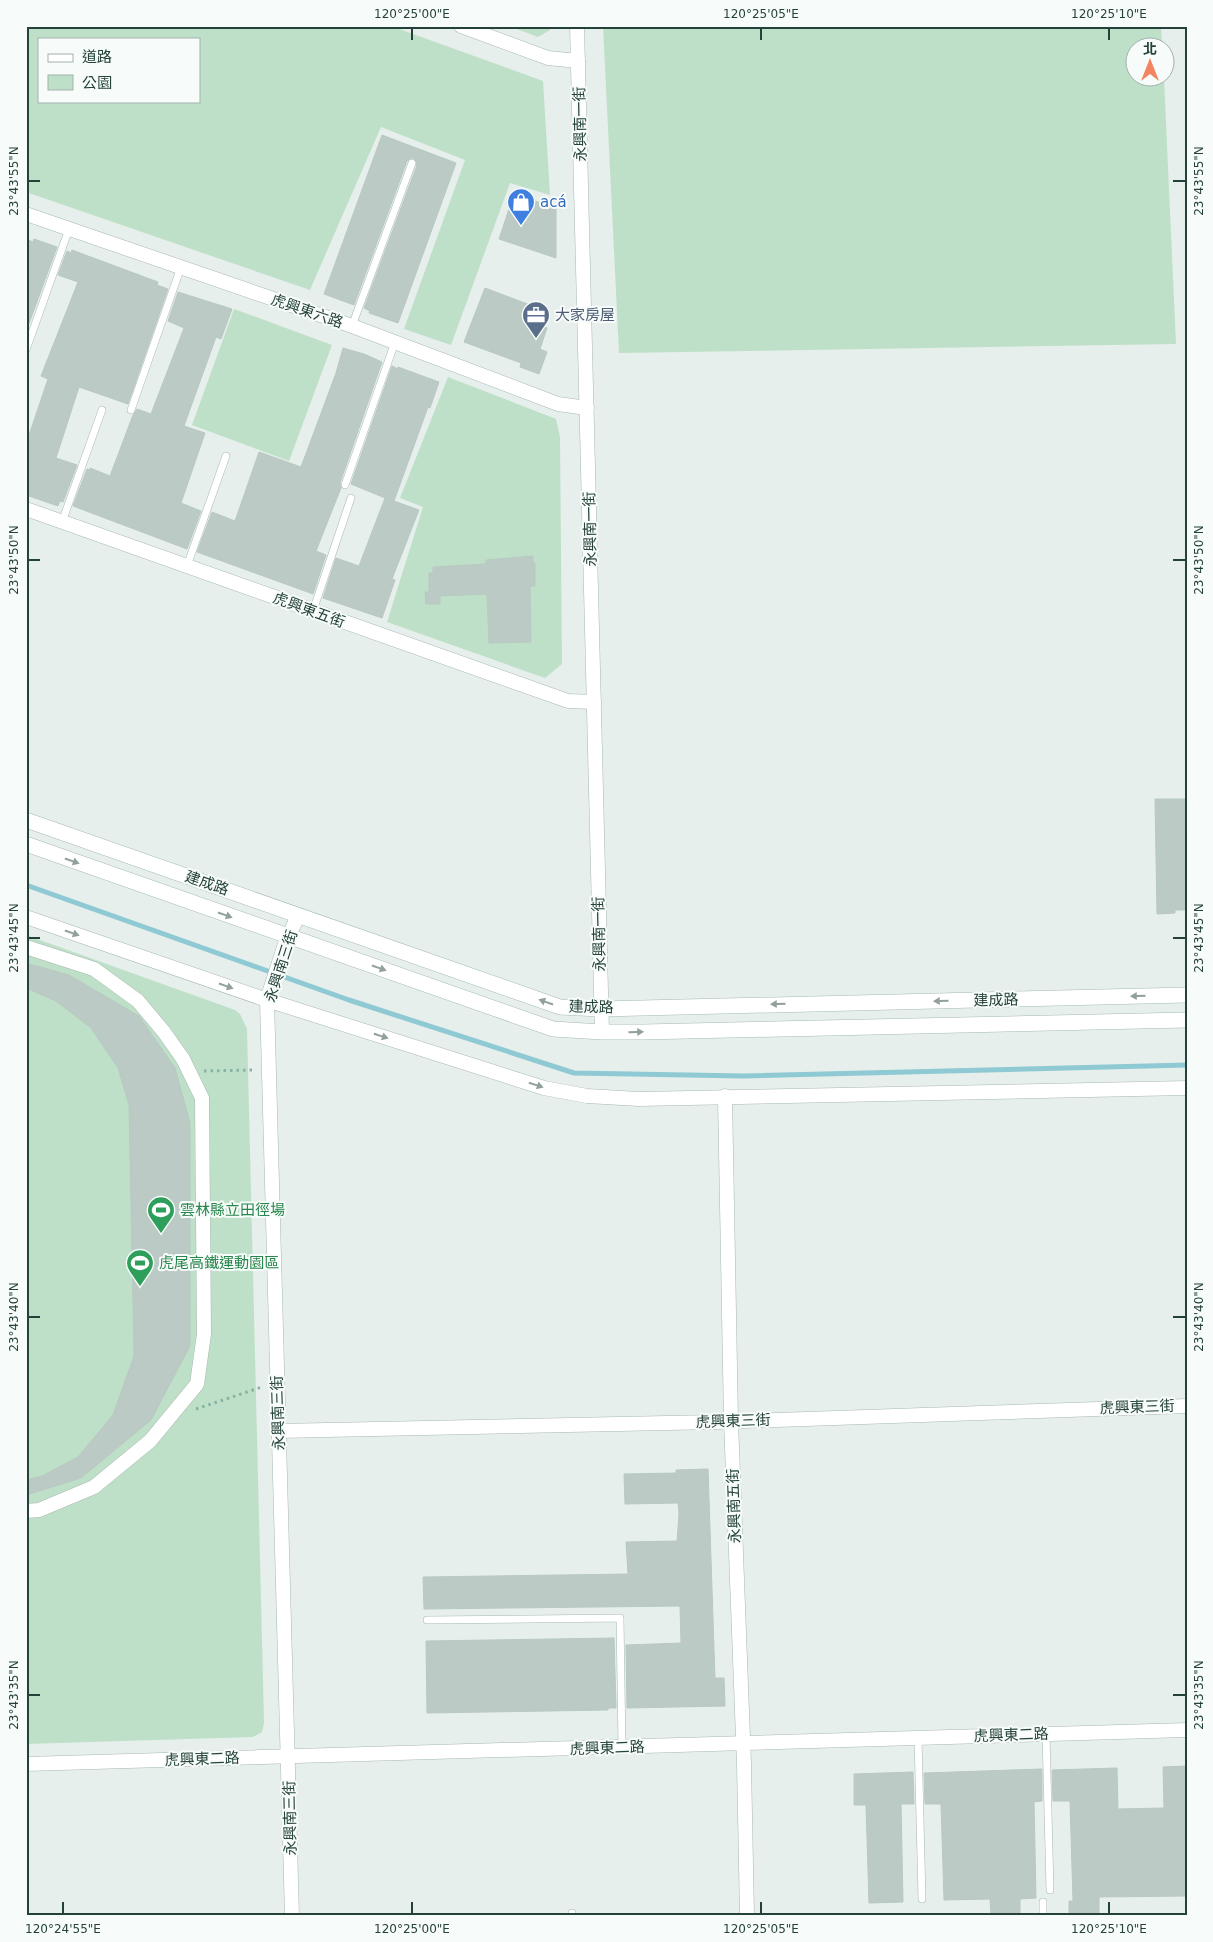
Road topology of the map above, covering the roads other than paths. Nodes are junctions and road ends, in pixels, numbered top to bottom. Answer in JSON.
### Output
{"nodes":[{"id":1,"x":461,"y":26,"type":"edge"},
{"id":2,"x":577,"y":26,"type":"edge"},
{"id":3,"x":578,"y":61,"type":"junction"},
{"id":4,"x":412,"y":163,"type":"dead end"},
{"id":5,"x":26,"y":214,"type":"edge"},
{"id":6,"x":68,"y":229,"type":"junction"},
{"id":7,"x":181,"y":267,"type":"junction"},
{"id":8,"x":352,"y":326,"type":"junction"},
{"id":9,"x":395,"y":342,"type":"junction"},
{"id":10,"x":26,"y":350,"type":"edge"},
{"id":11,"x":586,"y":408,"type":"junction"},
{"id":12,"x":102,"y":410,"type":"dead end"},
{"id":13,"x":131,"y":410,"type":"dead end"},
{"id":14,"x":226,"y":456,"type":"dead end"},
{"id":15,"x":345,"y":484,"type":"dead end"},
{"id":16,"x":351,"y":498,"type":"dead end"},
{"id":17,"x":26,"y":509,"type":"edge"},
{"id":18,"x":62,"y":522,"type":"junction"},
{"id":19,"x":187,"y":566,"type":"junction"},
{"id":20,"x":313,"y":612,"type":"junction"},
{"id":21,"x":594,"y":702,"type":"junction"},
{"id":22,"x":26,"y":820,"type":"edge"},
{"id":23,"x":26,"y":844,"type":"edge"},
{"id":24,"x":298,"y":916,"type":"junction"},
{"id":25,"x":26,"y":917,"type":"edge"},
{"id":26,"x":287,"y":940,"type":"junction"},
{"id":27,"x":26,"y":947,"type":"edge"},
{"id":28,"x":269,"y":994,"type":"junction"},
{"id":29,"x":1187,"y":995,"type":"edge"},
{"id":30,"x":601,"y":1009,"type":"junction"},
{"id":31,"x":1187,"y":1020,"type":"edge"},
{"id":32,"x":602,"y":1032,"type":"junction"},
{"id":33,"x":1187,"y":1088,"type":"edge"},
{"id":34,"x":725,"y":1096,"type":"junction"},
{"id":35,"x":1187,"y":1406,"type":"edge"},
{"id":36,"x":731,"y":1421,"type":"junction"},
{"id":37,"x":278,"y":1431,"type":"junction"},
{"id":38,"x":26,"y":1511,"type":"edge"},
{"id":39,"x":427,"y":1620,"type":"dead end"},
{"id":40,"x":1187,"y":1730,"type":"edge"},
{"id":41,"x":1046,"y":1734,"type":"junction"},
{"id":42,"x":918,"y":1738,"type":"junction"},
{"id":43,"x":743,"y":1744,"type":"junction"},
{"id":44,"x":622,"y":1747,"type":"junction"},
{"id":45,"x":288,"y":1757,"type":"junction"},
{"id":46,"x":26,"y":1764,"type":"edge"},
{"id":47,"x":1050,"y":1890,"type":"dead end"},
{"id":48,"x":922,"y":1899,"type":"dead end"},
{"id":49,"x":1043,"y":1902,"type":"dead end"},
{"id":50,"x":292,"y":1916,"type":"edge"},
{"id":51,"x":747,"y":1916,"type":"edge"},
{"id":52,"x":1043,"y":1916,"type":"edge"}],
"edges":[{"from":1,"to":3,"type":"street"},
{"from":2,"to":3,"type":"street","name":"永興南一街"},
{"from":3,"to":11,"type":"street","name":"永興南一街"},
{"from":4,"to":8,"type":"lane"},
{"from":5,"to":6,"type":"street","name":"虎興東六路"},
{"from":6,"to":7,"type":"street","name":"虎興東六路"},
{"from":6,"to":10,"type":"lane"},
{"from":7,"to":8,"type":"street","name":"虎興東六路"},
{"from":7,"to":13,"type":"lane"},
{"from":8,"to":9,"type":"street","name":"虎興東六路"},
{"from":9,"to":11,"type":"street","name":"虎興東六路"},
{"from":9,"to":15,"type":"lane"},
{"from":11,"to":21,"type":"street","name":"永興南一街"},
{"from":12,"to":18,"type":"lane"},
{"from":14,"to":19,"type":"lane"},
{"from":16,"to":20,"type":"lane"},
{"from":17,"to":18,"type":"street","name":"虎興東五街"},
{"from":18,"to":19,"type":"street","name":"虎興東五街"},
{"from":19,"to":20,"type":"street","name":"虎興東五街"},
{"from":20,"to":21,"type":"street","name":"虎興東五街"},
{"from":21,"to":30,"type":"street","name":"永興南一街"},
{"from":22,"to":24,"type":"street","name":"建成路"},
{"from":23,"to":26,"type":"street","name":"建成路","one_way":true},
{"from":24,"to":26,"type":"street","name":"永興南三街"},
{"from":30,"to":24,"type":"street","name":"建成路","one_way":true},
{"from":25,"to":28,"type":"street","one_way":true},
{"from":26,"to":28,"type":"street","name":"永興南三街"},
{"from":26,"to":32,"type":"street","name":"建成路","one_way":true},
{"from":27,"to":38,"type":"street"},
{"from":28,"to":34,"type":"street","one_way":true},
{"from":28,"to":37,"type":"street","name":"永興南三街"},
{"from":29,"to":30,"type":"street","name":"建成路","one_way":true},
{"from":30,"to":32,"type":"street","name":"永興南一街"},
{"from":32,"to":31,"type":"street","name":"建成路","one_way":true},
{"from":33,"to":34,"type":"street"},
{"from":34,"to":36,"type":"street","name":"永興南五街"},
{"from":35,"to":36,"type":"street","name":"虎興東三街"},
{"from":36,"to":37,"type":"street","name":"虎興東三街"},
{"from":36,"to":43,"type":"street","name":"永興南五街"},
{"from":37,"to":45,"type":"street","name":"永興南三街"},
{"from":39,"to":44,"type":"lane"},
{"from":40,"to":41,"type":"street","name":"虎興東二路"},
{"from":41,"to":42,"type":"street","name":"虎興東二路"},
{"from":41,"to":47,"type":"lane"},
{"from":42,"to":43,"type":"street","name":"虎興東二路"},
{"from":42,"to":48,"type":"lane"},
{"from":43,"to":44,"type":"street","name":"虎興東二路"},
{"from":43,"to":51,"type":"street","name":"永興南五街"},
{"from":44,"to":45,"type":"street","name":"虎興東二路"},
{"from":45,"to":46,"type":"street","name":"虎興東二路"},
{"from":45,"to":50,"type":"street","name":"永興南三街"},
{"from":49,"to":52,"type":"lane"}]}
